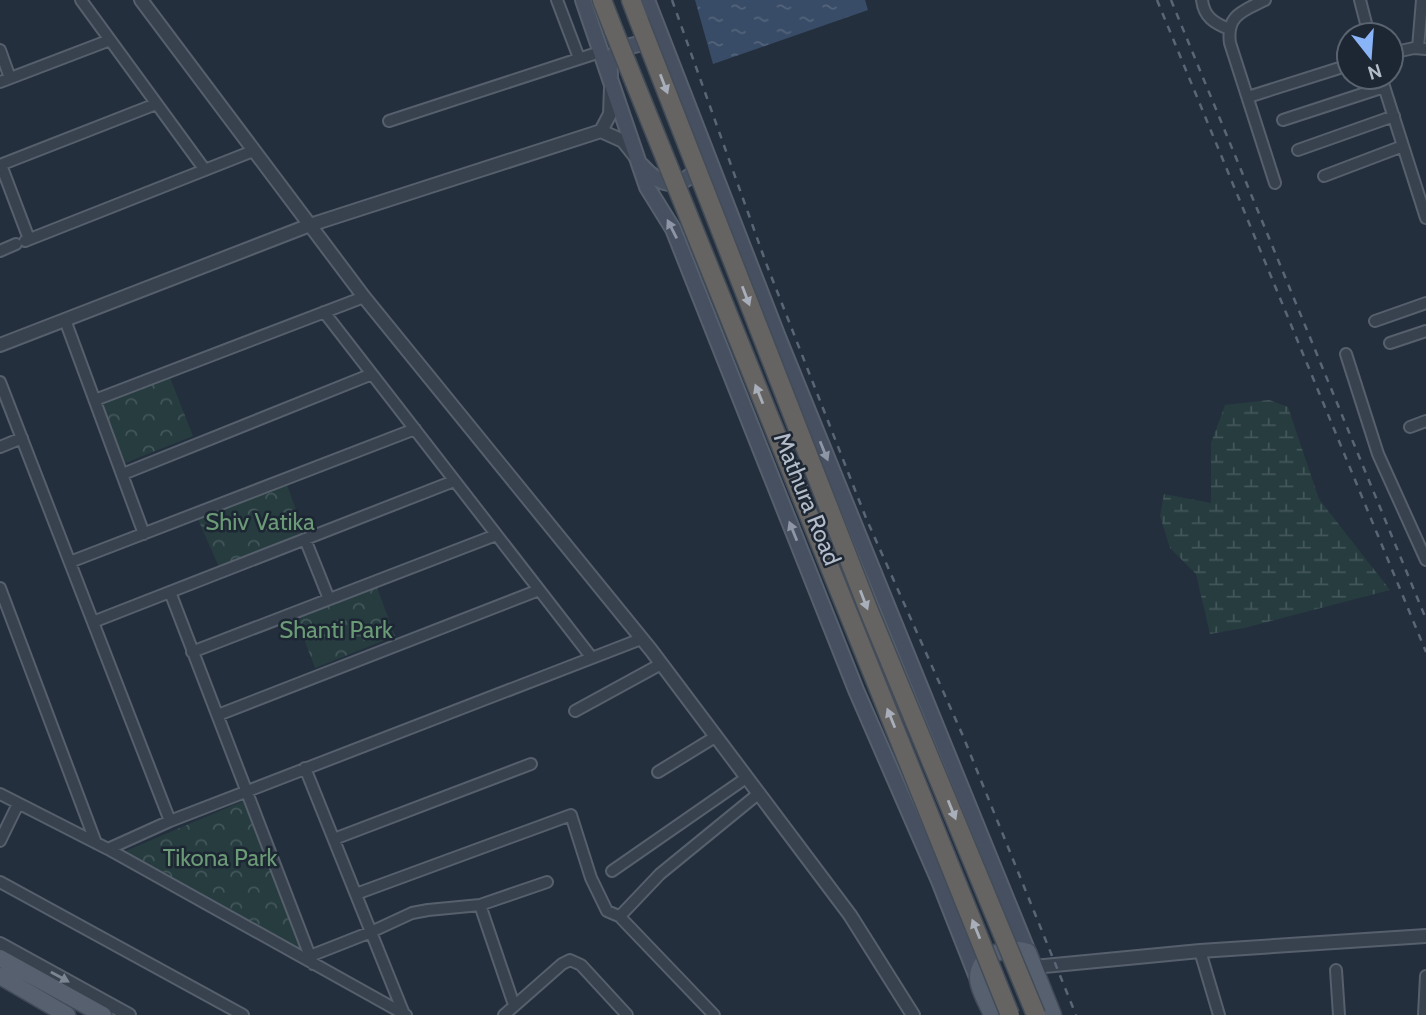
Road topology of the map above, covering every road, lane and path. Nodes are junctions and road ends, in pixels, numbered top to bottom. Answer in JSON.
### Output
{"nodes":[{"id":1,"x":81,"y":0,"type":"edge"},
{"id":2,"x":141,"y":0,"type":"edge"},
{"id":3,"x":557,"y":0,"type":"edge"},
{"id":4,"x":575,"y":0,"type":"edge"},
{"id":5,"x":583,"y":0,"type":"edge"},
{"id":6,"x":602,"y":0,"type":"edge"},
{"id":7,"x":631,"y":0,"type":"edge"},
{"id":8,"x":648,"y":0,"type":"edge"},
{"id":9,"x":655,"y":0,"type":"edge"},
{"id":10,"x":1202,"y":0,"type":"edge"},
{"id":11,"x":1265,"y":0,"type":"edge"},
{"id":12,"x":1360,"y":0,"type":"edge"},
{"id":13,"x":1422,"y":0,"type":"edge"},
{"id":14,"x":1365,"y":21,"type":"edge"},
{"id":15,"x":591,"y":23,"type":"junction"},
{"id":16,"x":658,"y":28,"type":"junction"},
{"id":17,"x":1230,"y":29,"type":"junction"},
{"id":18,"x":110,"y":40,"type":"junction"},
{"id":19,"x":1422,"y":48,"type":"edge"},
{"id":20,"x":0,"y":50,"type":"edge"},
{"id":21,"x":600,"y":52,"type":"junction"},
{"id":22,"x":579,"y":58,"type":"junction"},
{"id":23,"x":671,"y":60,"type":"junction"},
{"id":24,"x":1335,"y":69,"type":"edge"},
{"id":25,"x":5,"y":80,"type":"edge"},
{"id":26,"x":611,"y":85,"type":"junction"},
{"id":27,"x":1359,"y":91,"type":"edge"},
{"id":28,"x":1386,"y":91,"type":"edge"},
{"id":29,"x":1248,"y":97,"type":"junction"},
{"id":30,"x":156,"y":104,"type":"junction"},
{"id":31,"x":1394,"y":116,"type":"junction"},
{"id":32,"x":1283,"y":120,"type":"dead end"},
{"id":33,"x":390,"y":121,"type":"dead end"},
{"id":34,"x":601,"y":131,"type":"junction"},
{"id":35,"x":704,"y":144,"type":"junction"},
{"id":36,"x":1403,"y":146,"type":"junction"},
{"id":37,"x":1298,"y":150,"type":"dead end"},
{"id":38,"x":253,"y":151,"type":"junction"},
{"id":39,"x":637,"y":160,"type":"junction"},
{"id":40,"x":1,"y":165,"type":"edge"},
{"id":41,"x":205,"y":170,"type":"junction"},
{"id":42,"x":1324,"y":176,"type":"dead end"},
{"id":43,"x":1275,"y":183,"type":"dead end"},
{"id":44,"x":1426,"y":218,"type":"edge"},
{"id":45,"x":310,"y":225,"type":"junction"},
{"id":46,"x":24,"y":241,"type":"junction"},
{"id":47,"x":0,"y":251,"type":"edge"},
{"id":48,"x":364,"y":297,"type":"junction"},
{"id":49,"x":1426,"y":303,"type":"edge"},
{"id":50,"x":324,"y":312,"type":"junction"},
{"id":51,"x":65,"y":320,"type":"junction"},
{"id":52,"x":1375,"y":321,"type":"dead end"},
{"id":53,"x":1426,"y":331,"type":"edge"},
{"id":54,"x":1390,"y":343,"type":"dead end"},
{"id":55,"x":0,"y":345,"type":"edge"},
{"id":56,"x":1346,"y":354,"type":"dead end"},
{"id":57,"x":372,"y":374,"type":"junction"},
{"id":58,"x":0,"y":382,"type":"edge"},
{"id":59,"x":95,"y":400,"type":"junction"},
{"id":60,"x":1426,"y":421,"type":"edge"},
{"id":61,"x":1410,"y":427,"type":"dead end"},
{"id":62,"x":415,"y":429,"type":"junction"},
{"id":63,"x":22,"y":438,"type":"junction"},
{"id":64,"x":0,"y":447,"type":"edge"},
{"id":65,"x":123,"y":474,"type":"junction"},
{"id":66,"x":454,"y":481,"type":"junction"},
{"id":67,"x":144,"y":534,"type":"junction"},
{"id":68,"x":496,"y":535,"type":"junction"},
{"id":69,"x":305,"y":539,"type":"junction"},
{"id":70,"x":1423,"y":543,"type":"edge"},
{"id":71,"x":1426,"y":560,"type":"edge"},
{"id":72,"x":70,"y":562,"type":"junction"},
{"id":73,"x":0,"y":588,"type":"edge"},
{"id":74,"x":539,"y":590,"type":"junction"},
{"id":75,"x":170,"y":592,"type":"junction"},
{"id":76,"x":329,"y":599,"type":"junction"},
{"id":77,"x":93,"y":622,"type":"junction"},
{"id":78,"x":641,"y":639,"type":"junction"},
{"id":79,"x":192,"y":652,"type":"junction"},
{"id":80,"x":592,"y":658,"type":"junction"},
{"id":81,"x":661,"y":664,"type":"junction"},
{"id":82,"x":575,"y":711,"type":"dead end"},
{"id":83,"x":218,"y":715,"type":"junction"},
{"id":84,"x":715,"y":737,"type":"junction"},
{"id":85,"x":531,"y":764,"type":"dead end"},
{"id":86,"x":306,"y":768,"type":"junction"},
{"id":87,"x":658,"y":772,"type":"dead end"},
{"id":88,"x":746,"y":778,"type":"junction"},
{"id":89,"x":246,"y":791,"type":"junction"},
{"id":90,"x":0,"y":794,"type":"edge"},
{"id":91,"x":758,"y":794,"type":"junction"},
{"id":92,"x":18,"y":804,"type":"junction"},
{"id":93,"x":170,"y":821,"type":"junction"},
{"id":94,"x":334,"y":839,"type":"junction"},
{"id":95,"x":0,"y":841,"type":"edge"},
{"id":96,"x":96,"y":843,"type":"junction"},
{"id":97,"x":108,"y":849,"type":"junction"},
{"id":98,"x":612,"y":871,"type":"dead end"},
{"id":99,"x":0,"y":882,"type":"edge"},
{"id":100,"x":547,"y":883,"type":"dead end"},
{"id":101,"x":356,"y":894,"type":"junction"},
{"id":102,"x":480,"y":905,"type":"junction"},
{"id":103,"x":621,"y":917,"type":"junction"},
{"id":104,"x":371,"y":932,"type":"junction"},
{"id":105,"x":1426,"y":936,"type":"edge"},
{"id":106,"x":0,"y":944,"type":"edge"},
{"id":107,"x":1200,"y":951,"type":"junction"},
{"id":108,"x":0,"y":958,"type":"edge"},
{"id":109,"x":1031,"y":959,"type":"junction"},
{"id":110,"x":312,"y":960,"type":"junction"},
{"id":111,"x":1336,"y":970,"type":"dead end"},
{"id":112,"x":0,"y":976,"type":"edge"},
{"id":113,"x":1426,"y":976,"type":"edge"},
{"id":114,"x":978,"y":980,"type":"junction"},
{"id":115,"x":514,"y":1005,"type":"junction"},
{"id":116,"x":61,"y":1014,"type":"edge"},
{"id":117,"x":405,"y":1014,"type":"edge"},
{"id":118,"x":103,"y":1015,"type":"edge"},
{"id":119,"x":129,"y":1015,"type":"edge"},
{"id":120,"x":243,"y":1015,"type":"edge"},
{"id":121,"x":505,"y":1015,"type":"edge"},
{"id":122,"x":626,"y":1015,"type":"edge"},
{"id":123,"x":714,"y":1015,"type":"edge"},
{"id":124,"x":913,"y":1015,"type":"edge"},
{"id":125,"x":991,"y":1015,"type":"edge"},
{"id":126,"x":1010,"y":1015,"type":"edge"},
{"id":127,"x":1036,"y":1015,"type":"edge"},
{"id":128,"x":1053,"y":1015,"type":"edge"},
{"id":129,"x":1219,"y":1015,"type":"edge"},
{"id":130,"x":1339,"y":1015,"type":"edge"},
{"id":131,"x":1424,"y":1015,"type":"edge"}],
"edges":[{"from":1,"to":18,"type":"street"},
{"from":2,"to":38,"type":"street"},
{"from":3,"to":22,"type":"street"},
{"from":4,"to":15,"type":"street"},
{"from":5,"to":15,"type":"main road","name":"Mathura Road"},
{"from":126,"to":6,"type":"highway","name":"Mathura Road","one_way":true,"bridge":true},
{"from":7,"to":127,"type":"highway","name":"Mathura Road","one_way":true,"bridge":true},
{"from":8,"to":16,"type":"main road","name":"Mathura Road"},
{"from":9,"to":16,"type":"street"},
{"from":10,"to":17,"type":"street"},
{"from":11,"to":17,"type":"street"},
{"from":12,"to":14,"type":"street"},
{"from":13,"to":19,"type":"street"},
{"from":15,"to":21,"type":"main road","name":"Mathura Road"},
{"from":16,"to":23,"type":"main road","name":"Mathura Road"},
{"from":17,"to":29,"type":"street"},
{"from":18,"to":25,"type":"street"},
{"from":18,"to":30,"type":"street"},
{"from":20,"to":25,"type":"street"},
{"from":21,"to":22,"type":"street"},
{"from":21,"to":26,"type":"main road","name":"Mathura Road"},
{"from":22,"to":33,"type":"street"},
{"from":23,"to":26,"type":"main road"},
{"from":23,"to":35,"type":"main road","name":"Mathura Road"},
{"from":24,"to":29,"type":"street"},
{"from":26,"to":34,"type":"street"},
{"from":26,"to":39,"type":"main road","name":"Mathura Road"},
{"from":27,"to":32,"type":"street"},
{"from":28,"to":31,"type":"street"},
{"from":29,"to":43,"type":"street"},
{"from":30,"to":40,"type":"street"},
{"from":30,"to":41,"type":"street"},
{"from":31,"to":36,"type":"street"},
{"from":31,"to":37,"type":"street"},
{"from":34,"to":39,"type":"street"},
{"from":34,"to":45,"type":"street"},
{"from":35,"to":39,"type":"main road"},
{"from":35,"to":109,"type":"main road","name":"Mathura Road","one_way":true},
{"from":36,"to":42,"type":"street"},
{"from":36,"to":44,"type":"street"},
{"from":38,"to":41,"type":"street"},
{"from":38,"to":45,"type":"street"},
{"from":114,"to":39,"type":"main road","name":"Mathura Road","one_way":true},
{"from":40,"to":46,"type":"street"},
{"from":41,"to":46,"type":"street"},
{"from":45,"to":48,"type":"street"},
{"from":45,"to":51,"type":"street"},
{"from":46,"to":47,"type":"street"},
{"from":48,"to":50,"type":"street"},
{"from":48,"to":78,"type":"street"},
{"from":49,"to":52,"type":"street"},
{"from":50,"to":57,"type":"street"},
{"from":50,"to":59,"type":"street"},
{"from":51,"to":55,"type":"street"},
{"from":51,"to":59,"type":"street"},
{"from":53,"to":54,"type":"street"},
{"from":56,"to":70,"type":"street"},
{"from":57,"to":62,"type":"street"},
{"from":57,"to":65,"type":"street"},
{"from":58,"to":63,"type":"street"},
{"from":59,"to":65,"type":"street"},
{"from":60,"to":61,"type":"street"},
{"from":62,"to":66,"type":"street"},
{"from":62,"to":67,"type":"street"},
{"from":63,"to":64,"type":"street"},
{"from":63,"to":72,"type":"street"},
{"from":65,"to":67,"type":"street"},
{"from":66,"to":68,"type":"street"},
{"from":66,"to":69,"type":"street"},
{"from":67,"to":72,"type":"street"},
{"from":68,"to":74,"type":"street"},
{"from":68,"to":76,"type":"street"},
{"from":69,"to":75,"type":"street"},
{"from":69,"to":76,"type":"street"},
{"from":70,"to":71,"type":"street"},
{"from":72,"to":77,"type":"street"},
{"from":73,"to":96,"type":"street"},
{"from":74,"to":80,"type":"street"},
{"from":74,"to":83,"type":"street"},
{"from":75,"to":77,"type":"street"},
{"from":75,"to":79,"type":"street"},
{"from":76,"to":79,"type":"street"},
{"from":77,"to":93,"type":"street"},
{"from":78,"to":80,"type":"street"},
{"from":78,"to":81,"type":"street"},
{"from":79,"to":83,"type":"street"},
{"from":80,"to":86,"type":"street"},
{"from":81,"to":82,"type":"street"},
{"from":81,"to":84,"type":"street"},
{"from":83,"to":89,"type":"street"},
{"from":84,"to":87,"type":"street"},
{"from":84,"to":88,"type":"street"},
{"from":85,"to":94,"type":"street"},
{"from":86,"to":89,"type":"street"},
{"from":86,"to":94,"type":"street"},
{"from":88,"to":91,"type":"street"},
{"from":88,"to":98,"type":"street"},
{"from":89,"to":93,"type":"street"},
{"from":89,"to":110,"type":"street"},
{"from":90,"to":92,"type":"street"},
{"from":91,"to":103,"type":"street"},
{"from":91,"to":124,"type":"street"},
{"from":92,"to":95,"type":"street"},
{"from":92,"to":96,"type":"street"},
{"from":93,"to":97,"type":"street"},
{"from":94,"to":101,"type":"street"},
{"from":96,"to":97,"type":"street"},
{"from":97,"to":110,"type":"street"},
{"from":99,"to":120,"type":"street"},
{"from":100,"to":102,"type":"street"},
{"from":101,"to":103,"type":"street"},
{"from":101,"to":104,"type":"street"},
{"from":102,"to":104,"type":"street"},
{"from":102,"to":115,"type":"street"},
{"from":103,"to":123,"type":"street"},
{"from":104,"to":110,"type":"street"},
{"from":104,"to":117,"type":"street"},
{"from":105,"to":107,"type":"street"},
{"from":106,"to":119,"type":"street","one_way":true},
{"from":107,"to":109,"type":"street"},
{"from":107,"to":129,"type":"street"},
{"from":108,"to":118,"type":"main road"},
{"from":109,"to":114,"type":"main road"},
{"from":109,"to":128,"type":"main road","name":"Mathura Road"},
{"from":110,"to":117,"type":"street"},
{"from":111,"to":130,"type":"street"},
{"from":112,"to":116,"type":"main road"},
{"from":113,"to":131,"type":"street"},
{"from":114,"to":125,"type":"main road","name":"Mathura Road"},
{"from":115,"to":121,"type":"street"},
{"from":115,"to":122,"type":"street"}]}
